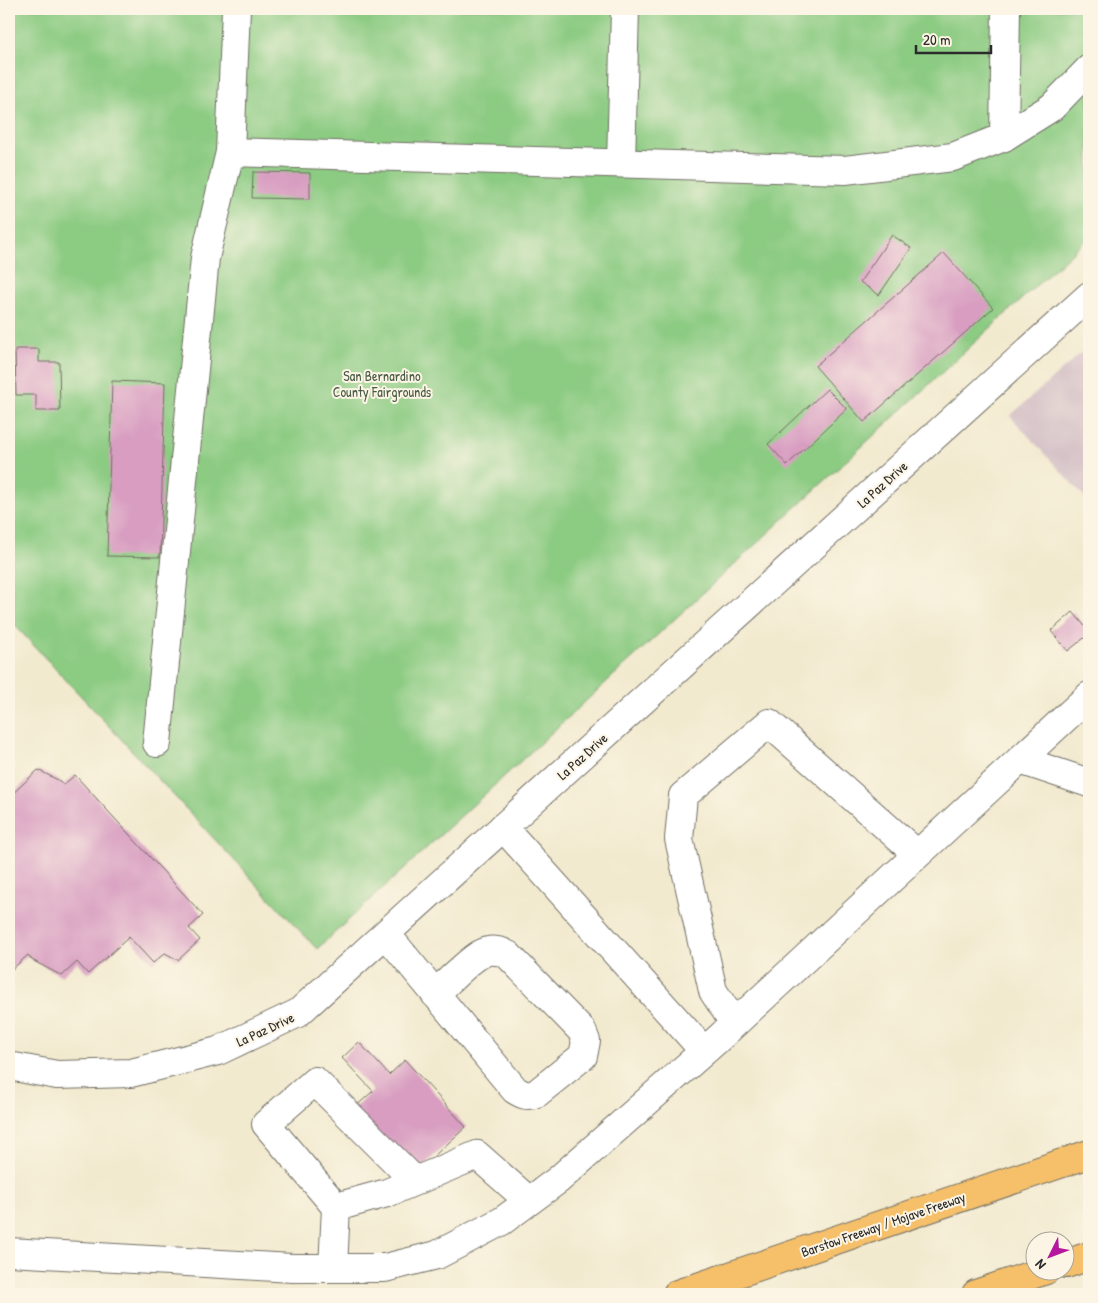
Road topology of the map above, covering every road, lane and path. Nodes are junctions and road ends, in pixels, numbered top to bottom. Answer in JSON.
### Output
{"nodes":[{"id":1,"x":236,"y":9,"type":"edge"},
{"id":2,"x":625,"y":9,"type":"edge"},
{"id":3,"x":1006,"y":9,"type":"edge"},
{"id":4,"x":1089,"y":69,"type":"edge"},
{"id":5,"x":1004,"y":137,"type":"junction"},
{"id":6,"x":230,"y":152,"type":"junction"},
{"id":7,"x":621,"y":163,"type":"junction"},
{"id":8,"x":1089,"y":296,"type":"edge"},
{"id":9,"x":1089,"y":696,"type":"edge"},
{"id":10,"x":157,"y":743,"type":"dead end"},
{"id":11,"x":1020,"y":760,"type":"junction"},
{"id":12,"x":1089,"y":783,"type":"edge"},
{"id":13,"x":503,"y":827,"type":"junction"},
{"id":14,"x":917,"y":854,"type":"junction"},
{"id":15,"x":386,"y":934,"type":"junction"},
{"id":16,"x":435,"y":994,"type":"junction"},
{"id":17,"x":734,"y":1023,"type":"junction"},
{"id":18,"x":704,"y":1051,"type":"junction"},
{"id":19,"x":9,"y":1066,"type":"edge"},
{"id":20,"x":1089,"y":1154,"type":"edge"},
{"id":21,"x":415,"y":1181,"type":"junction"},
{"id":22,"x":529,"y":1201,"type":"junction"},
{"id":23,"x":336,"y":1207,"type":"junction"},
{"id":24,"x":9,"y":1252,"type":"edge"},
{"id":25,"x":1089,"y":1256,"type":"edge"},
{"id":26,"x":1076,"y":1261,"type":"edge"},
{"id":27,"x":333,"y":1268,"type":"junction"},
{"id":28,"x":1026,"y":1277,"type":"edge"},
{"id":29,"x":678,"y":1294,"type":"edge"},
{"id":30,"x":976,"y":1294,"type":"edge"}],
"edges":[{"from":1,"to":6,"type":"street"},
{"from":2,"to":7,"type":"street"},
{"from":3,"to":5,"type":"street"},
{"from":4,"to":5,"type":"street"},
{"from":5,"to":7,"type":"street"},
{"from":6,"to":7,"type":"street"},
{"from":6,"to":10,"type":"street"},
{"from":8,"to":13,"type":"street","name":"La Paz Drive"},
{"from":9,"to":11,"type":"street"},
{"from":11,"to":12,"type":"street"},
{"from":11,"to":14,"type":"street"},
{"from":13,"to":15,"type":"street","name":"La Paz Drive"},
{"from":13,"to":18,"type":"street"},
{"from":14,"to":17,"type":"street"},
{"from":14,"to":17,"type":"street"},
{"from":15,"to":16,"type":"street"},
{"from":15,"to":19,"type":"street","name":"La Paz Drive"},
{"from":16,"to":16,"type":"street"},
{"from":17,"to":18,"type":"street"},
{"from":18,"to":22,"type":"street"},
{"from":20,"to":29,"type":"highway","name":"Barstow Freeway / Mojave Freeway"},
{"from":21,"to":22,"type":"street"},
{"from":21,"to":23,"type":"street"},
{"from":21,"to":23,"type":"street"},
{"from":22,"to":27,"type":"street"},
{"from":23,"to":27,"type":"street"},
{"from":24,"to":27,"type":"street"},
{"from":25,"to":26,"type":"highway"},
{"from":28,"to":30,"type":"highway"}]}
